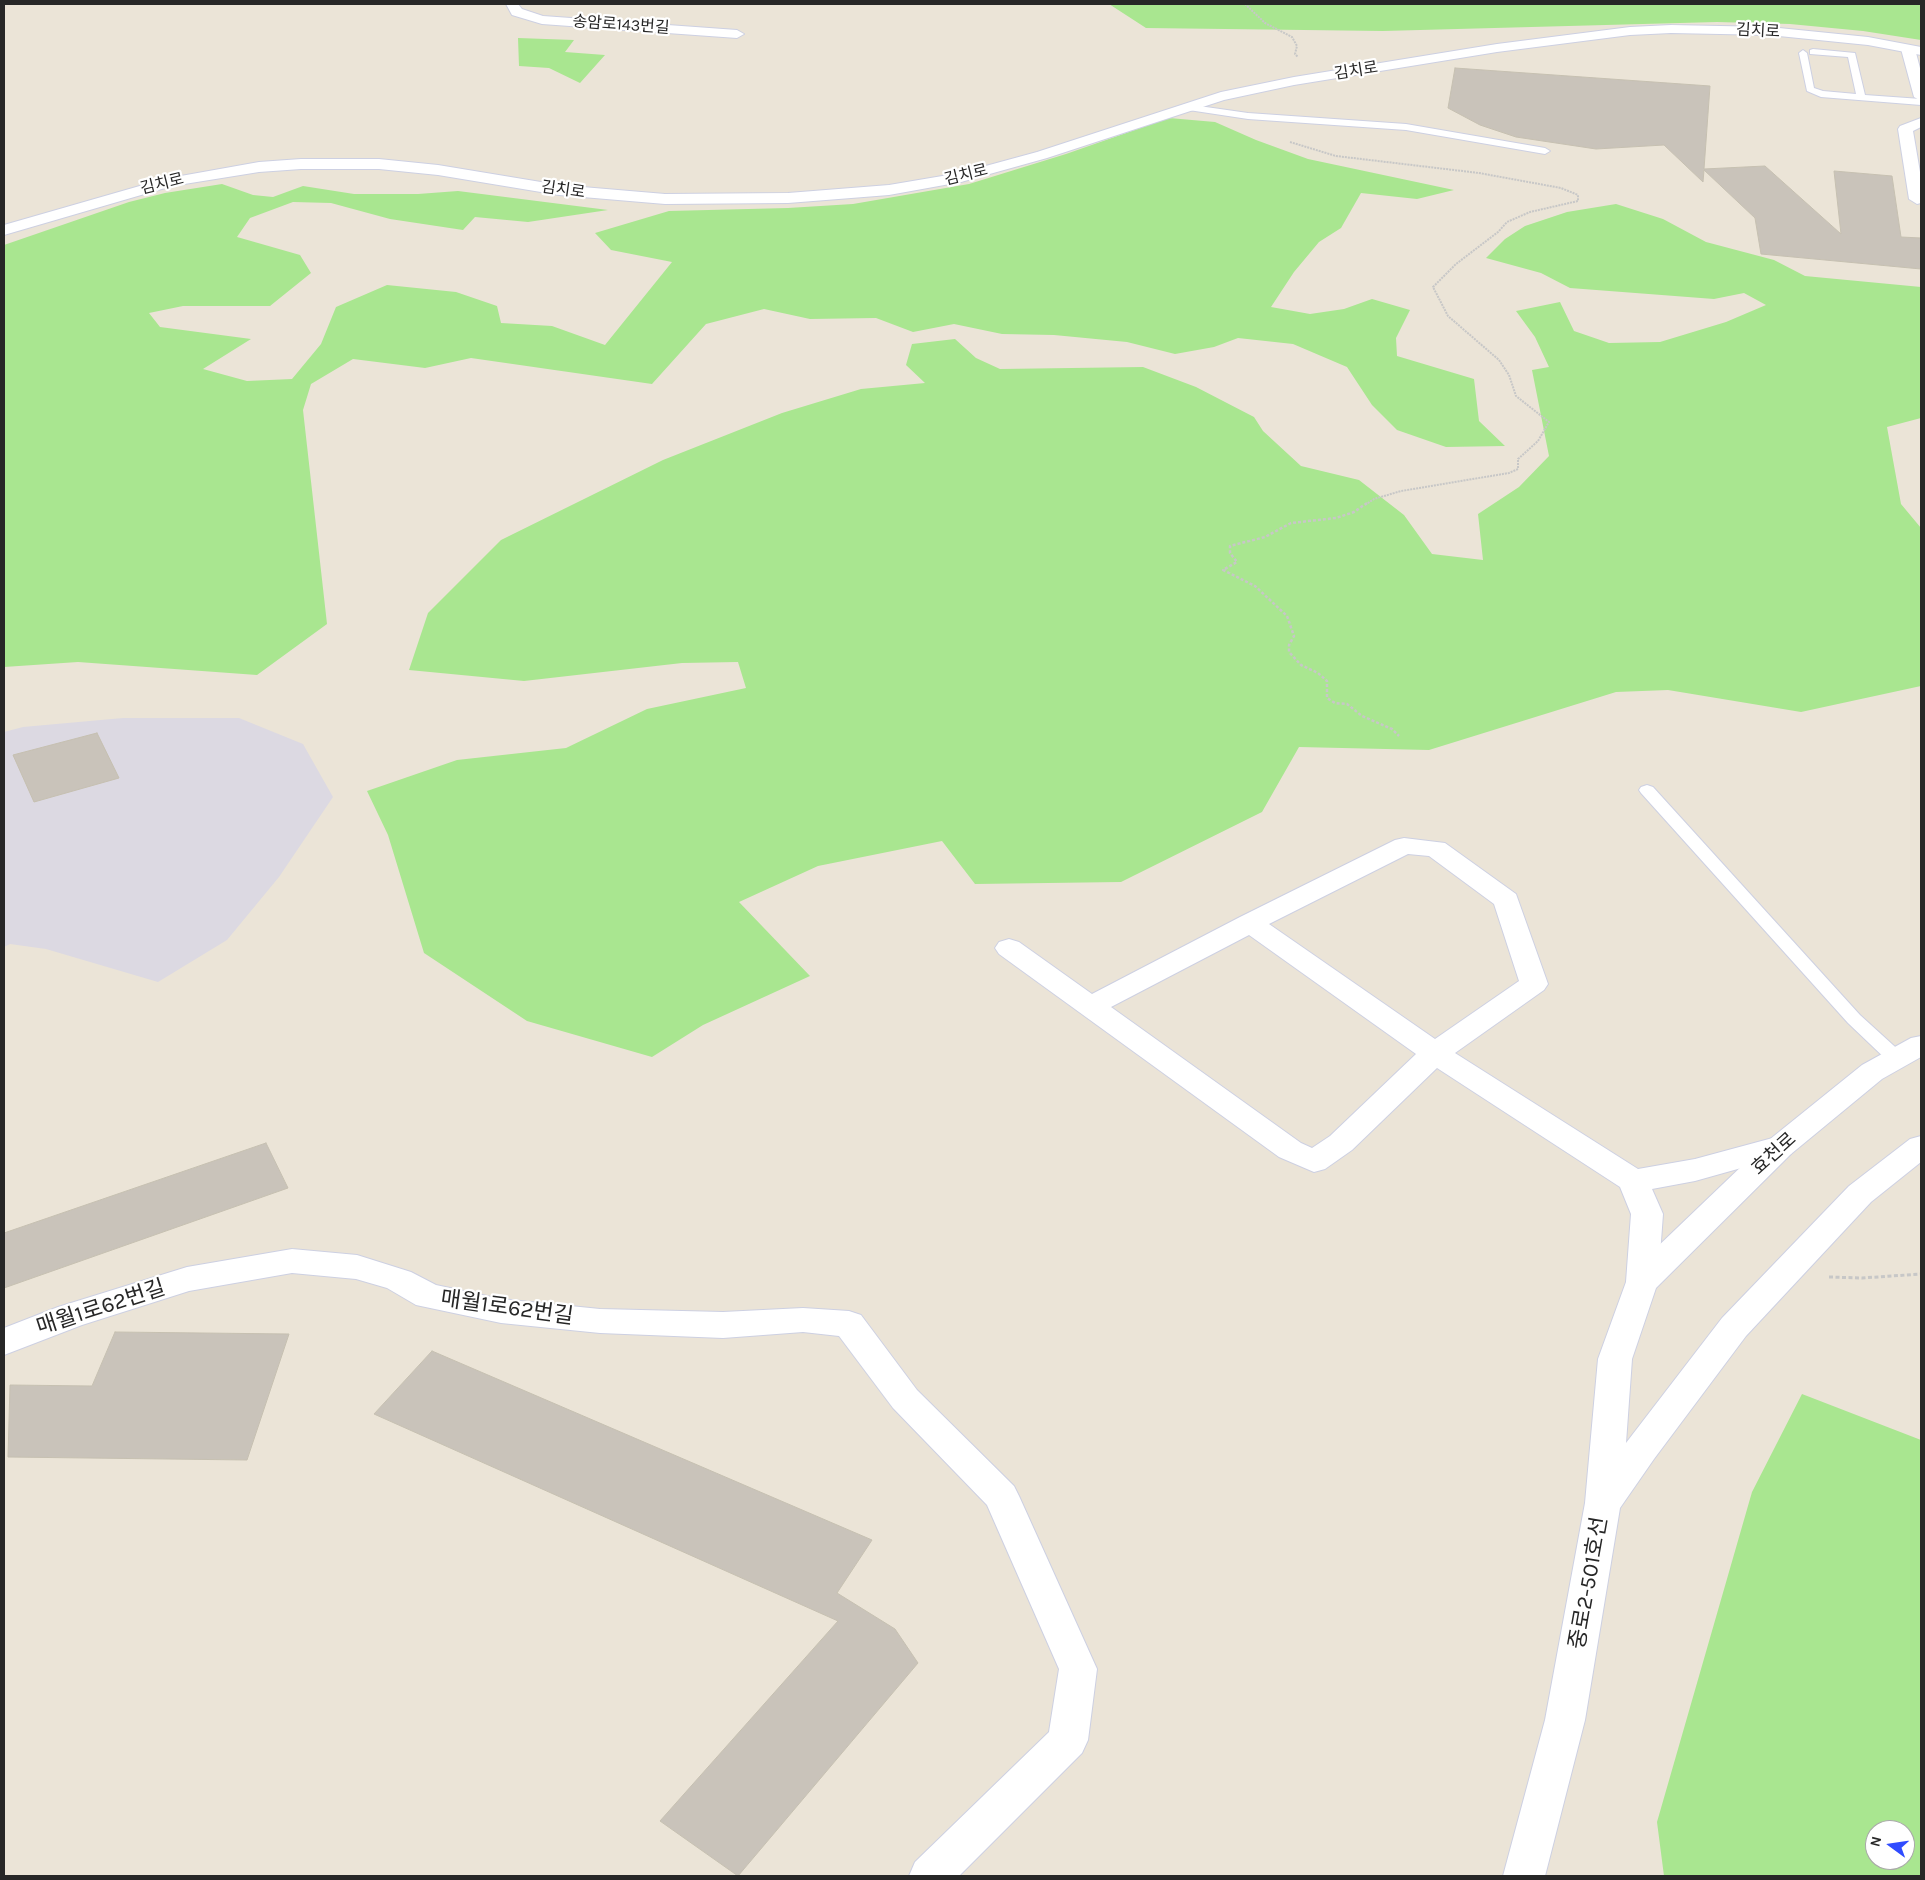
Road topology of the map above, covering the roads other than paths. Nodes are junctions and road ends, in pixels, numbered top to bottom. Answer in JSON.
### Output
{"nodes":[{"id":1,"x":512,"y":4,"type":"edge"},
{"id":2,"x":737,"y":34,"type":"dead end"},
{"id":3,"x":1915,"y":50,"type":"edge"},
{"id":4,"x":1813,"y":52,"type":"dead end"},
{"id":5,"x":1803,"y":54,"type":"dead end"},
{"id":6,"x":1921,"y":97,"type":"edge"},
{"id":7,"x":1860,"y":98,"type":"junction"},
{"id":8,"x":1921,"y":102,"type":"edge"},
{"id":9,"x":1185,"y":108,"type":"junction"},
{"id":10,"x":1921,"y":122,"type":"edge"},
{"id":11,"x":1545,"y":151,"type":"dead end"},
{"id":12,"x":1917,"y":198,"type":"dead end"},
{"id":13,"x":4,"y":230,"type":"edge"},
{"id":14,"x":1647,"y":790,"type":"dead end"},
{"id":15,"x":1250,"y":923,"type":"junction"},
{"id":16,"x":1009,"y":948,"type":"dead end"},
{"id":17,"x":1091,"y":1006,"type":"junction"},
{"id":18,"x":1909,"y":1052,"type":"edge"},
{"id":19,"x":1435,"y":1053,"type":"junction"},
{"id":20,"x":1780,"y":1146,"type":"junction"},
{"id":21,"x":1921,"y":1146,"type":"edge"},
{"id":22,"x":1633,"y":1181,"type":"junction"},
{"id":23,"x":1642,"y":1282,"type":"junction"},
{"id":24,"x":4,"y":1342,"type":"edge"},
{"id":25,"x":1602,"y":1505,"type":"junction"},
{"id":26,"x":930,"y":1876,"type":"edge"},
{"id":27,"x":1524,"y":1876,"type":"edge"}],
"edges":[{"from":1,"to":2,"type":"street","name":"송암로143번길"},
{"from":3,"to":6,"type":"street"},
{"from":3,"to":9,"type":"street","name":"김치로"},
{"from":4,"to":7,"type":"lane"},
{"from":5,"to":7,"type":"lane"},
{"from":7,"to":8,"type":"lane"},
{"from":9,"to":11,"type":"lane"},
{"from":9,"to":13,"type":"street","name":"김치로"},
{"from":10,"to":12,"type":"street"},
{"from":14,"to":18,"type":"lane"},
{"from":15,"to":17,"type":"street"},
{"from":15,"to":19,"type":"street"},
{"from":15,"to":19,"type":"street"},
{"from":16,"to":17,"type":"street"},
{"from":17,"to":19,"type":"street"},
{"from":18,"to":20,"type":"street","name":"효천로"},
{"from":19,"to":22,"type":"street"},
{"from":20,"to":22,"type":"street"},
{"from":20,"to":23,"type":"street","name":"효천로"},
{"from":21,"to":25,"type":"street","name":"중로2-501호선"},
{"from":22,"to":23,"type":"street"},
{"from":23,"to":25,"type":"street"},
{"from":24,"to":26,"type":"street","name":"매월1로62번길"},
{"from":25,"to":27,"type":"street","name":"중로2-501호선"}]}
